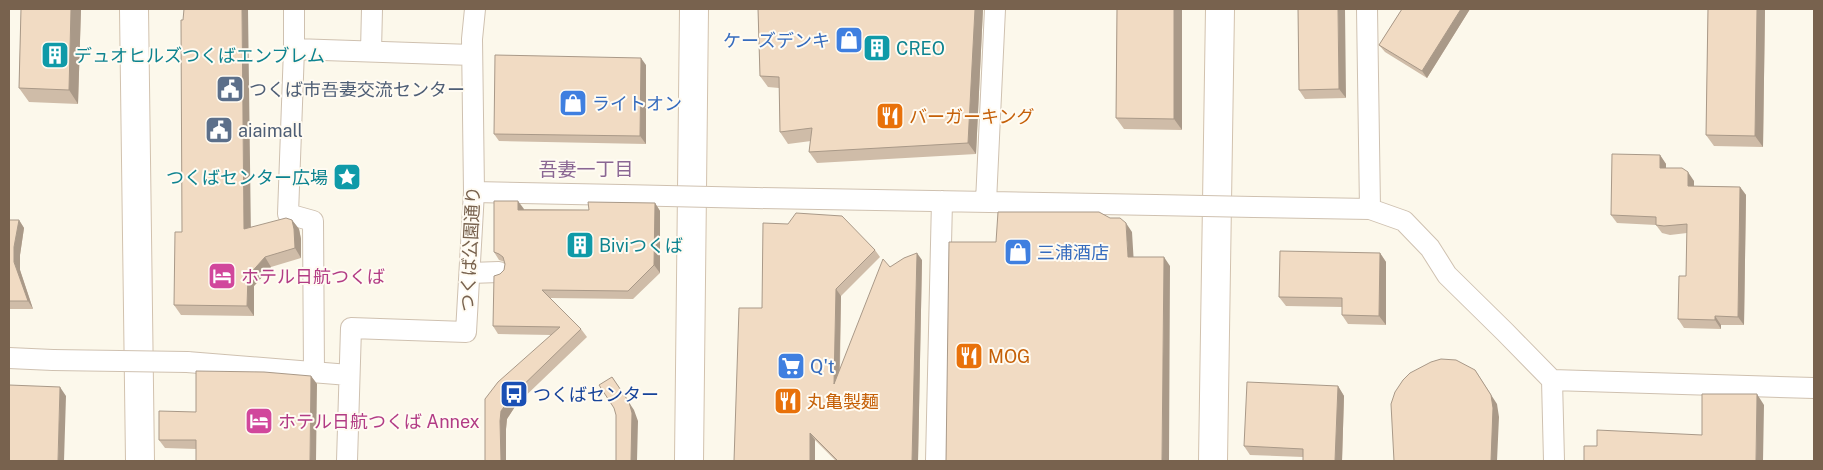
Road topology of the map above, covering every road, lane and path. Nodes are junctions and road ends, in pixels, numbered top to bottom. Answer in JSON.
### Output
{"nodes":[{"id":1,"x":134,"y":9,"type":"edge"},
{"id":2,"x":294,"y":9,"type":"edge"},
{"id":3,"x":372,"y":9,"type":"edge"},
{"id":4,"x":475,"y":9,"type":"edge"},
{"id":5,"x":694,"y":9,"type":"edge"},
{"id":6,"x":994,"y":9,"type":"edge"},
{"id":7,"x":1220,"y":9,"type":"edge"},
{"id":8,"x":1367,"y":9,"type":"edge"},
{"id":9,"x":294,"y":49,"type":"junction"},
{"id":10,"x":371,"y":51,"type":"junction"},
{"id":11,"x":472,"y":55,"type":"junction"},
{"id":12,"x":474,"y":192,"type":"junction"},
{"id":13,"x":942,"y":201,"type":"junction"},
{"id":14,"x":986,"y":202,"type":"junction"},
{"id":15,"x":1370,"y":209,"type":"junction"},
{"id":16,"x":470,"y":272,"type":"junction"},
{"id":17,"x":499,"y":272,"type":"edge"},
{"id":18,"x":9,"y":358,"type":"edge"},
{"id":19,"x":314,"y":372,"type":"junction"},
{"id":20,"x":349,"y":375,"type":"junction"},
{"id":21,"x":1552,"y":380,"type":"junction"},
{"id":22,"x":1814,"y":388,"type":"edge"},
{"id":23,"x":140,"y":461,"type":"edge"},
{"id":24,"x":347,"y":461,"type":"edge"},
{"id":25,"x":689,"y":461,"type":"edge"},
{"id":26,"x":936,"y":461,"type":"edge"},
{"id":27,"x":1213,"y":461,"type":"edge"},
{"id":28,"x":1554,"y":461,"type":"edge"}],
"edges":[{"from":1,"to":23,"type":"street"},
{"from":2,"to":9,"type":"street"},
{"from":3,"to":10,"type":"street"},
{"from":4,"to":11,"type":"street","name":"つくば公園通り"},
{"from":5,"to":25,"type":"street"},
{"from":6,"to":14,"type":"street"},
{"from":7,"to":27,"type":"street"},
{"from":8,"to":15,"type":"street"},
{"from":9,"to":10,"type":"street"},
{"from":9,"to":19,"type":"street"},
{"from":10,"to":11,"type":"street"},
{"from":11,"to":12,"type":"street","name":"つくば公園通り"},
{"from":12,"to":13,"type":"street","bridge":true},
{"from":12,"to":16,"type":"street","name":"つくば公園通り"},
{"from":13,"to":14,"type":"street"},
{"from":13,"to":26,"type":"street"},
{"from":14,"to":15,"type":"street","bridge":true},
{"from":15,"to":21,"type":"street"},
{"from":16,"to":17,"type":"street"},
{"from":16,"to":20,"type":"street","name":"つくば公園通り"},
{"from":18,"to":19,"type":"street","bridge":true},
{"from":19,"to":20,"type":"street"},
{"from":20,"to":24,"type":"street","name":"つくば公園通り"},
{"from":21,"to":22,"type":"street"},
{"from":21,"to":28,"type":"street"}]}
